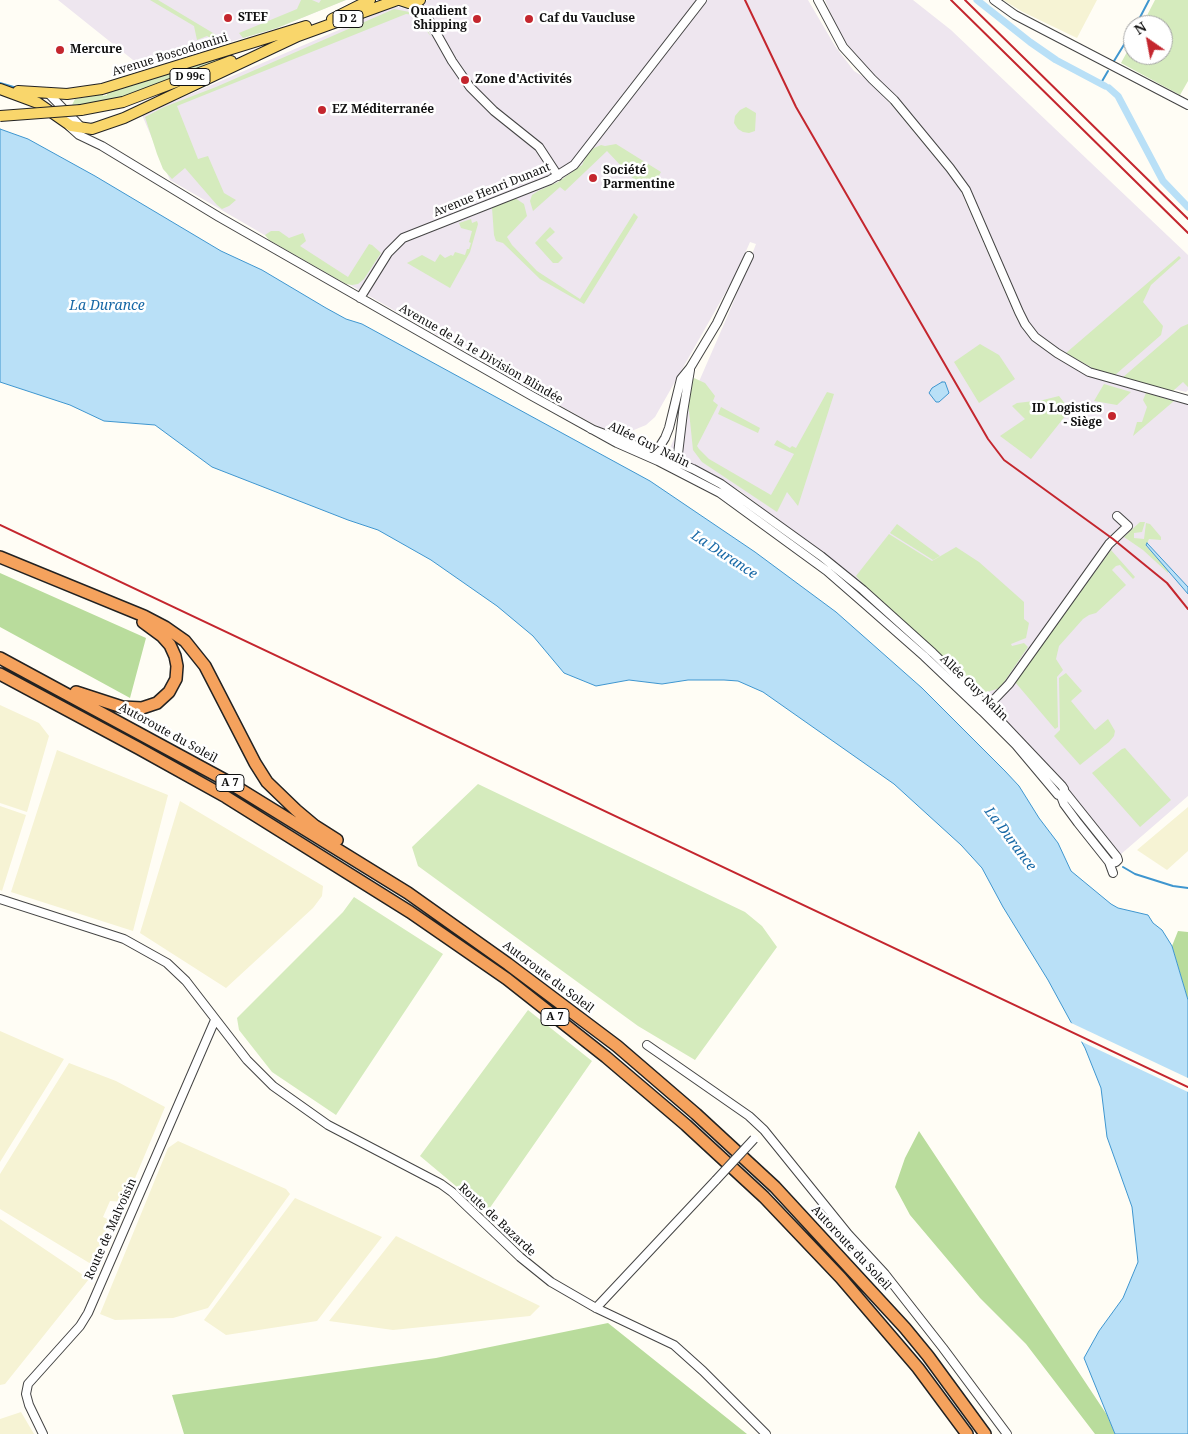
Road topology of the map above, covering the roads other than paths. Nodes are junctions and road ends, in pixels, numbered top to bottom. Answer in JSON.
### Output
{"nodes":[{"id":1,"x":370,"y":0,"type":"edge"},
{"id":2,"x":398,"y":0,"type":"edge"},
{"id":3,"x":702,"y":0,"type":"edge"},
{"id":4,"x":818,"y":0,"type":"edge"},
{"id":5,"x":994,"y":0,"type":"edge"},
{"id":6,"x":420,"y":1,"type":"edge"},
{"id":7,"x":324,"y":23,"type":"junction"},
{"id":8,"x":298,"y":36,"type":"junction"},
{"id":9,"x":0,"y":88,"type":"edge"},
{"id":10,"x":49,"y":94,"type":"junction"},
{"id":11,"x":1188,"y":105,"type":"edge"},
{"id":12,"x":0,"y":116,"type":"edge"},
{"id":13,"x":64,"y":122,"type":"junction"},
{"id":14,"x":83,"y":128,"type":"junction"},
{"id":15,"x":102,"y":146,"type":"junction"},
{"id":16,"x":558,"y":176,"type":"junction"},
{"id":17,"x":749,"y":256,"type":"dead end"},
{"id":18,"x":360,"y":298,"type":"junction"},
{"id":19,"x":690,"y":368,"type":"junction"},
{"id":20,"x":1188,"y":400,"type":"edge"},
{"id":21,"x":591,"y":429,"type":"junction"},
{"id":22,"x":660,"y":446,"type":"junction"},
{"id":23,"x":646,"y":450,"type":"junction"},
{"id":24,"x":678,"y":454,"type":"junction"},
{"id":25,"x":660,"y":460,"type":"junction"},
{"id":26,"x":672,"y":460,"type":"junction"},
{"id":27,"x":687,"y":467,"type":"junction"},
{"id":28,"x":1118,"y":516,"type":"dead end"},
{"id":29,"x":0,"y":557,"type":"edge"},
{"id":30,"x":0,"y":563,"type":"edge"},
{"id":31,"x":0,"y":658,"type":"edge"},
{"id":32,"x":0,"y":674,"type":"edge"},
{"id":33,"x":0,"y":682,"type":"edge"},
{"id":34,"x":46,"y":682,"type":"junction"},
{"id":35,"x":57,"y":705,"type":"junction"},
{"id":36,"x":985,"y":709,"type":"junction"},
{"id":37,"x":1113,"y":873,"type":"dead end"},
{"id":38,"x":408,"y":893,"type":"junction"},
{"id":39,"x":0,"y":899,"type":"edge"},
{"id":40,"x":215,"y":1020,"type":"junction"},
{"id":41,"x":647,"y":1045,"type":"dead end"},
{"id":42,"x":764,"y":1130,"type":"junction"},
{"id":43,"x":596,"y":1308,"type":"junction"},
{"id":44,"x":43,"y":1434,"type":"edge"},
{"id":45,"x":766,"y":1434,"type":"edge"},
{"id":46,"x":967,"y":1434,"type":"edge"},
{"id":47,"x":985,"y":1434,"type":"edge"},
{"id":48,"x":1007,"y":1434,"type":"edge"}],
"edges":[{"from":1,"to":7,"type":"main road","name":"Avenue Boscodomini","number":"D 2"},
{"from":2,"to":6,"type":"main road"},
{"from":2,"to":8,"type":"main road","name":"Avenue Boscodomini","number":"D 2"},
{"from":3,"to":16,"type":"street","name":"Avenue Henri Dunant"},
{"from":4,"to":20,"type":"street"},
{"from":5,"to":11,"type":"street"},
{"from":6,"to":16,"type":"street"},
{"from":7,"to":8,"type":"main road","number":"D 99c"},
{"from":7,"to":10,"type":"main road","name":"Avenue Boscodomini","number":"D 2"},
{"from":8,"to":12,"type":"main road","number":"D 99c","bridge":true},
{"from":8,"to":14,"type":"main road","name":"Avenue Boscodomini","number":"D 2"},
{"from":9,"to":10,"type":"main road","name":"Avenue Boscodomini","number":"D 2"},
{"from":9,"to":13,"type":"main road","name":"Avenue Boscodomini","number":"D 2"},
{"from":10,"to":14,"type":"street"},
{"from":13,"to":14,"type":"main road","name":"Avenue Boscodomini","number":"D 2"},
{"from":13,"to":15,"type":"street"},
{"from":14,"to":15,"type":"street"},
{"from":15,"to":18,"type":"street","name":"Avenue de la 1e Division Blindée"},
{"from":16,"to":18,"type":"street","name":"Avenue Henri Dunant"},
{"from":17,"to":19,"type":"street"},
{"from":18,"to":21,"type":"street","name":"Avenue de la 1e Division Blindée"},
{"from":19,"to":22,"type":"street"},
{"from":19,"to":24,"type":"street"},
{"from":21,"to":23,"type":"street","name":"Allée Guy Nalin"},
{"from":21,"to":25,"type":"street","name":"Allée Guy Nalin"},
{"from":22,"to":23,"type":"street"},
{"from":22,"to":25,"type":"street"},
{"from":23,"to":25,"type":"street","name":"Allée Guy Nalin"},
{"from":24,"to":26,"type":"street"},
{"from":24,"to":27,"type":"street"},
{"from":25,"to":26,"type":"street"},
{"from":25,"to":26,"type":"street","name":"Allée Guy Nalin"},
{"from":25,"to":36,"type":"street","name":"Allée Guy Nalin"},
{"from":26,"to":27,"type":"street","name":"Allée Guy Nalin"},
{"from":27,"to":36,"type":"street","name":"Allée Guy Nalin"},
{"from":28,"to":36,"type":"street"},
{"from":29,"to":38,"type":"highway"},
{"from":30,"to":34,"type":"highway"},
{"from":31,"to":34,"type":"highway","name":"Autoroute du Soleil","number":"A 7"},
{"from":32,"to":35,"type":"highway","number":"A 7"},
{"from":33,"to":35,"type":"highway"},
{"from":34,"to":38,"type":"highway","name":"Autoroute du Soleil","number":"A 7"},
{"from":35,"to":46,"type":"highway","number":"A 7"},
{"from":36,"to":37,"type":"street","name":"Allée Guy Nalin"},
{"from":38,"to":47,"type":"highway","name":"Autoroute du Soleil","number":"A 7"},
{"from":39,"to":40,"type":"street","name":"Route de Bazarde"},
{"from":40,"to":43,"type":"street","name":"Route de Bazarde"},
{"from":40,"to":44,"type":"street","name":"Route de Malvoisin"},
{"from":41,"to":42,"type":"street"},
{"from":42,"to":43,"type":"street","bridge":true},
{"from":42,"to":48,"type":"street"},
{"from":43,"to":45,"type":"street","name":"Route de Bazarde"}]}
